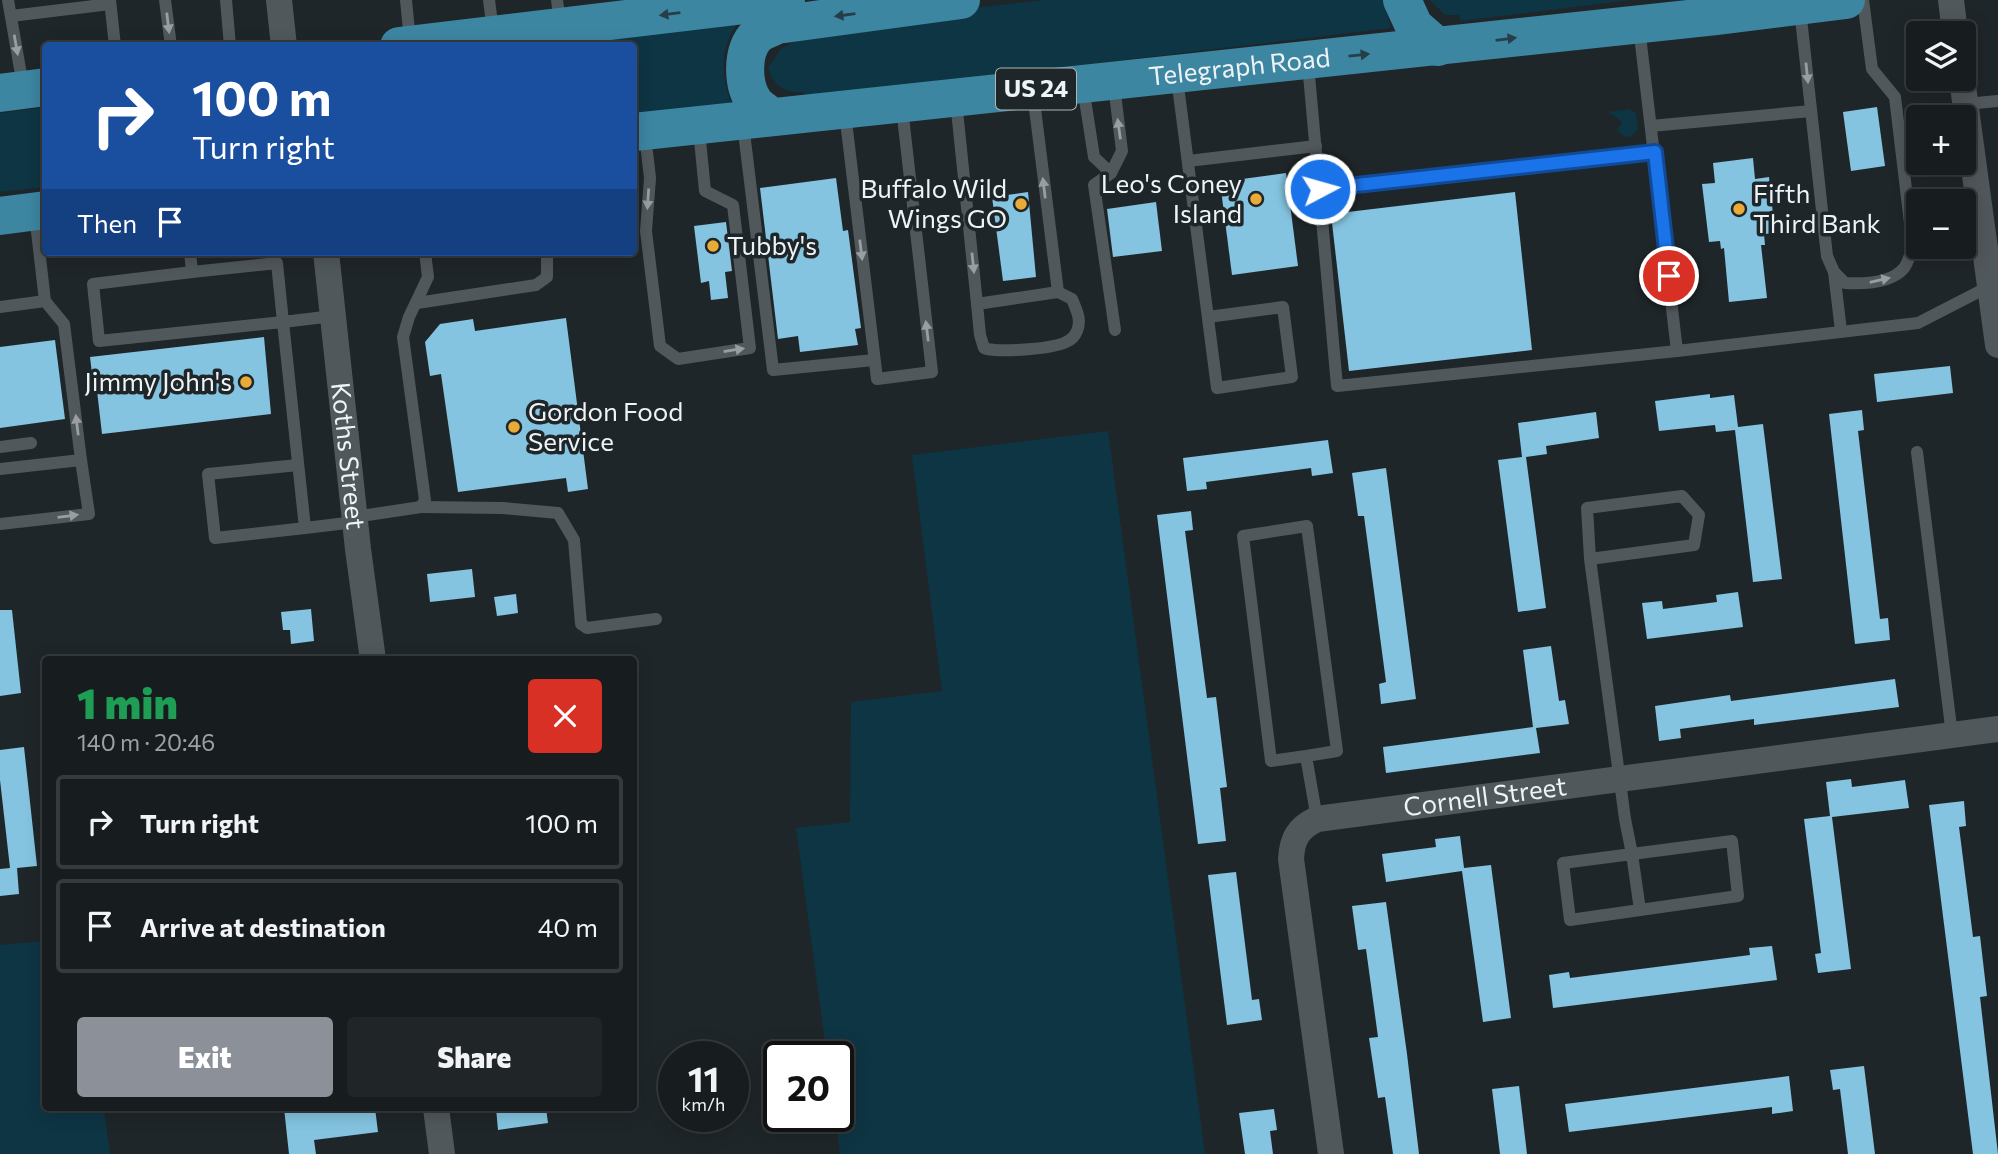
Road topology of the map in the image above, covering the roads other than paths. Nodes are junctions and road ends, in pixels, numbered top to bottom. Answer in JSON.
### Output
{"nodes":[{"id":1,"x":8,"y":0,"type":"edge"},
{"id":2,"x":165,"y":0,"type":"edge"},
{"id":3,"x":226,"y":0,"type":"edge"},
{"id":4,"x":279,"y":0,"type":"edge"},
{"id":5,"x":406,"y":0,"type":"edge"},
{"id":6,"x":786,"y":0,"type":"edge"},
{"id":7,"x":961,"y":0,"type":"edge"},
{"id":8,"x":1402,"y":0,"type":"edge"},
{"id":9,"x":1846,"y":0,"type":"edge"},
{"id":10,"x":1863,"y":0,"type":"edge"},
{"id":11,"x":1951,"y":0,"type":"edge"},
{"id":12,"x":110,"y":2,"type":"edge"},
{"id":13,"x":1800,"y":6,"type":"junction"},
{"id":14,"x":1730,"y":8,"type":"edge"},
{"id":15,"x":11,"y":16,"type":"junction"},
{"id":16,"x":491,"y":17,"type":"edge"},
{"id":17,"x":1954,"y":21,"type":"edge"},
{"id":18,"x":1639,"y":23,"type":"junction"},
{"id":19,"x":560,"y":24,"type":"edge"},
{"id":20,"x":115,"y":42,"type":"edge"},
{"id":21,"x":170,"y":42,"type":"edge"},
{"id":22,"x":230,"y":42,"type":"edge"},
{"id":23,"x":284,"y":42,"type":"edge"},
{"id":24,"x":404,"y":42,"type":"edge"},
{"id":25,"x":413,"y":42,"type":"edge"},
{"id":26,"x":1438,"y":47,"type":"junction"},
{"id":27,"x":1308,"y":60,"type":"junction"},
{"id":28,"x":1177,"y":74,"type":"junction"},
{"id":29,"x":1098,"y":83,"type":"junction"},
{"id":30,"x":1032,"y":89,"type":"junction"},
{"id":31,"x":23,"y":90,"type":"edge"},
{"id":32,"x":1963,"y":92,"type":"edge"},
{"id":33,"x":956,"y":97,"type":"junction"},
{"id":34,"x":1998,"y":101,"type":"edge"},
{"id":35,"x":901,"y":103,"type":"junction"},
{"id":36,"x":845,"y":109,"type":"junction"},
{"id":37,"x":1811,"y":111,"type":"junction"},
{"id":38,"x":757,"y":118,"type":"junction"},
{"id":39,"x":698,"y":125,"type":"junction"},
{"id":40,"x":1650,"y":126,"type":"junction"},
{"id":41,"x":639,"y":132,"type":"edge"},
{"id":42,"x":1316,"y":146,"type":"junction"},
{"id":43,"x":1655,"y":152,"type":"junction"},
{"id":44,"x":1188,"y":161,"type":"junction"},
{"id":45,"x":1111,"y":173,"type":"junction"},
{"id":46,"x":1320,"y":189,"type":"junction"},
{"id":47,"x":27,"y":213,"type":"edge"},
{"id":48,"x":1990,"y":233,"type":"edge"},
{"id":49,"x":190,"y":256,"type":"edge"},
{"id":50,"x":326,"y":256,"type":"edge"},
{"id":51,"x":425,"y":256,"type":"edge"},
{"id":52,"x":547,"y":256,"type":"edge"},
{"id":53,"x":192,"y":272,"type":"junction"},
{"id":54,"x":1834,"y":272,"type":"junction"},
{"id":55,"x":1990,"y":286,"type":"junction"},
{"id":56,"x":1058,"y":292,"type":"junction"},
{"id":57,"x":45,"y":301,"type":"junction"},
{"id":58,"x":417,"y":303,"type":"junction"},
{"id":59,"x":977,"y":304,"type":"junction"},
{"id":60,"x":0,"y":307,"type":"edge"},
{"id":61,"x":333,"y":316,"type":"junction"},
{"id":62,"x":1208,"y":317,"type":"junction"},
{"id":63,"x":283,"y":322,"type":"junction"},
{"id":64,"x":1115,"y":330,"type":"dead end"},
{"id":65,"x":1841,"y":331,"type":"junction"},
{"id":66,"x":1998,"y":345,"type":"edge"},
{"id":67,"x":1677,"y":351,"type":"junction"},
{"id":68,"x":874,"y":360,"type":"junction"},
{"id":69,"x":31,"y":443,"type":"dead end"},
{"id":70,"x":0,"y":447,"type":"edge"},
{"id":71,"x":1917,"y":452,"type":"dead end"},
{"id":72,"x":82,"y":460,"type":"junction"},
{"id":73,"x":298,"y":465,"type":"junction"},
{"id":74,"x":0,"y":470,"type":"edge"},
{"id":75,"x":421,"y":508,"type":"junction"},
{"id":76,"x":354,"y":520,"type":"junction"},
{"id":77,"x":0,"y":524,"type":"edge"},
{"id":78,"x":305,"y":528,"type":"junction"},
{"id":79,"x":1590,"y":559,"type":"junction"},
{"id":80,"x":656,"y":619,"type":"dead end"},
{"id":81,"x":372,"y":656,"type":"edge"},
{"id":82,"x":1998,"y":729,"type":"edge"},
{"id":83,"x":1952,"y":735,"type":"junction"},
{"id":84,"x":1306,"y":756,"type":"junction"},
{"id":85,"x":1619,"y":779,"type":"junction"},
{"id":86,"x":1317,"y":819,"type":"junction"},
{"id":87,"x":1632,"y":854,"type":"junction"},
{"id":88,"x":1640,"y":910,"type":"junction"},
{"id":89,"x":436,"y":1111,"type":"edge"},
{"id":90,"x":442,"y":1154,"type":"edge"},
{"id":91,"x":1331,"y":1154,"type":"edge"}],
"edges":[{"from":1,"to":15,"type":"lane"},
{"from":2,"to":21,"type":"lane","one_way":true},
{"from":3,"to":22,"type":"lane"},
{"from":4,"to":23,"type":"street"},
{"from":5,"to":24,"type":"lane"},
{"from":6,"to":19,"type":"main road","one_way":true},
{"from":7,"to":38,"type":"main road","one_way":true},
{"from":8,"to":26,"type":"main road"},
{"from":9,"to":13,"type":"main road","name":"Telegraph Road","number":"US 24"},
{"from":54,"to":10,"type":"lane","one_way":true},
{"from":11,"to":17,"type":"street"},
{"from":12,"to":15,"type":"lane"},
{"from":12,"to":20,"type":"lane"},
{"from":13,"to":14,"type":"main road","name":"Telegraph Road","number":"US 24"},
{"from":13,"to":37,"type":"lane","one_way":true},
{"from":14,"to":18,"type":"main road","name":"Telegraph Road","number":"US 24"},
{"from":15,"to":31,"type":"lane","one_way":true},
{"from":16,"to":19,"type":"main road"},
{"from":16,"to":25,"type":"main road"},
{"from":26,"to":18,"type":"main road","name":"Telegraph Road","number":"US 24","one_way":true},
{"from":18,"to":40,"type":"lane"},
{"from":27,"to":26,"type":"main road","name":"Telegraph Road","number":"US 24","one_way":true},
{"from":27,"to":28,"type":"main road","name":"Telegraph Road","number":"US 24"},
{"from":27,"to":42,"type":"lane"},
{"from":28,"to":29,"type":"main road","name":"Telegraph Road","number":"US 24"},
{"from":28,"to":44,"type":"lane"},
{"from":29,"to":30,"type":"main road","name":"Telegraph Road","number":"US 24"},
{"from":45,"to":29,"type":"lane","one_way":true},
{"from":29,"to":45,"type":"lane"},
{"from":30,"to":33,"type":"main road","name":"Telegraph Road","number":"US 24"},
{"from":56,"to":30,"type":"lane","one_way":true},
{"from":32,"to":34,"type":"lane"},
{"from":32,"to":48,"type":"street"},
{"from":33,"to":35,"type":"main road","name":"Telegraph Road","number":"US 24"},
{"from":33,"to":59,"type":"lane","one_way":true},
{"from":35,"to":36,"type":"main road","name":"Telegraph Road","number":"US 24"},
{"from":68,"to":35,"type":"lane","one_way":true},
{"from":36,"to":38,"type":"main road","name":"Telegraph Road","number":"US 24"},
{"from":36,"to":68,"type":"lane","one_way":true},
{"from":37,"to":40,"type":"lane"},
{"from":37,"to":54,"type":"lane"},
{"from":38,"to":39,"type":"main road","name":"Telegraph Road","number":"US 24"},
{"from":38,"to":68,"type":"lane"},
{"from":39,"to":41,"type":"main road","name":"Telegraph Road","number":"US 24"},
{"from":41,"to":39,"type":"lane","one_way":true},
{"from":40,"to":43,"type":"lane"},
{"from":42,"to":44,"type":"lane"},
{"from":42,"to":46,"type":"lane"},
{"from":43,"to":46,"type":"lane"},
{"from":43,"to":67,"type":"lane"},
{"from":44,"to":62,"type":"lane"},
{"from":45,"to":64,"type":"lane"},
{"from":46,"to":67,"type":"lane"},
{"from":47,"to":57,"type":"lane"},
{"from":48,"to":55,"type":"street"},
{"from":49,"to":53,"type":"lane"},
{"from":50,"to":61,"type":"street","name":"Koths Street"},
{"from":51,"to":58,"type":"lane"},
{"from":52,"to":58,"type":"lane"},
{"from":53,"to":63,"type":"lane"},
{"from":53,"to":63,"type":"lane"},
{"from":54,"to":65,"type":"lane"},
{"from":55,"to":65,"type":"lane"},
{"from":55,"to":66,"type":"street"},
{"from":56,"to":59,"type":"lane"},
{"from":56,"to":59,"type":"lane"},
{"from":57,"to":60,"type":"lane"},
{"from":72,"to":57,"type":"lane","one_way":true},
{"from":58,"to":75,"type":"lane"},
{"from":61,"to":63,"type":"lane"},
{"from":61,"to":76,"type":"street","name":"Koths Street"},
{"from":62,"to":62,"type":"lane"},
{"from":63,"to":73,"type":"lane"},
{"from":65,"to":67,"type":"lane"},
{"from":69,"to":70,"type":"lane"},
{"from":71,"to":83,"type":"lane"},
{"from":72,"to":74,"type":"lane"},
{"from":77,"to":72,"type":"lane","one_way":true},
{"from":73,"to":78,"type":"lane"},
{"from":73,"to":78,"type":"lane"},
{"from":75,"to":76,"type":"lane"},
{"from":75,"to":80,"type":"lane"},
{"from":76,"to":78,"type":"lane"},
{"from":76,"to":81,"type":"street","name":"Koths Street"},
{"from":79,"to":79,"type":"lane"},
{"from":79,"to":85,"type":"lane"},
{"from":82,"to":83,"type":"street","name":"Cornell Street"},
{"from":83,"to":85,"type":"street","name":"Cornell Street"},
{"from":84,"to":84,"type":"lane"},
{"from":84,"to":86,"type":"lane"},
{"from":85,"to":86,"type":"street","name":"Cornell Street"},
{"from":85,"to":87,"type":"lane"},
{"from":86,"to":91,"type":"street"},
{"from":87,"to":88,"type":"lane"},
{"from":87,"to":88,"type":"lane"},
{"from":87,"to":88,"type":"lane"},
{"from":89,"to":90,"type":"street"}]}
